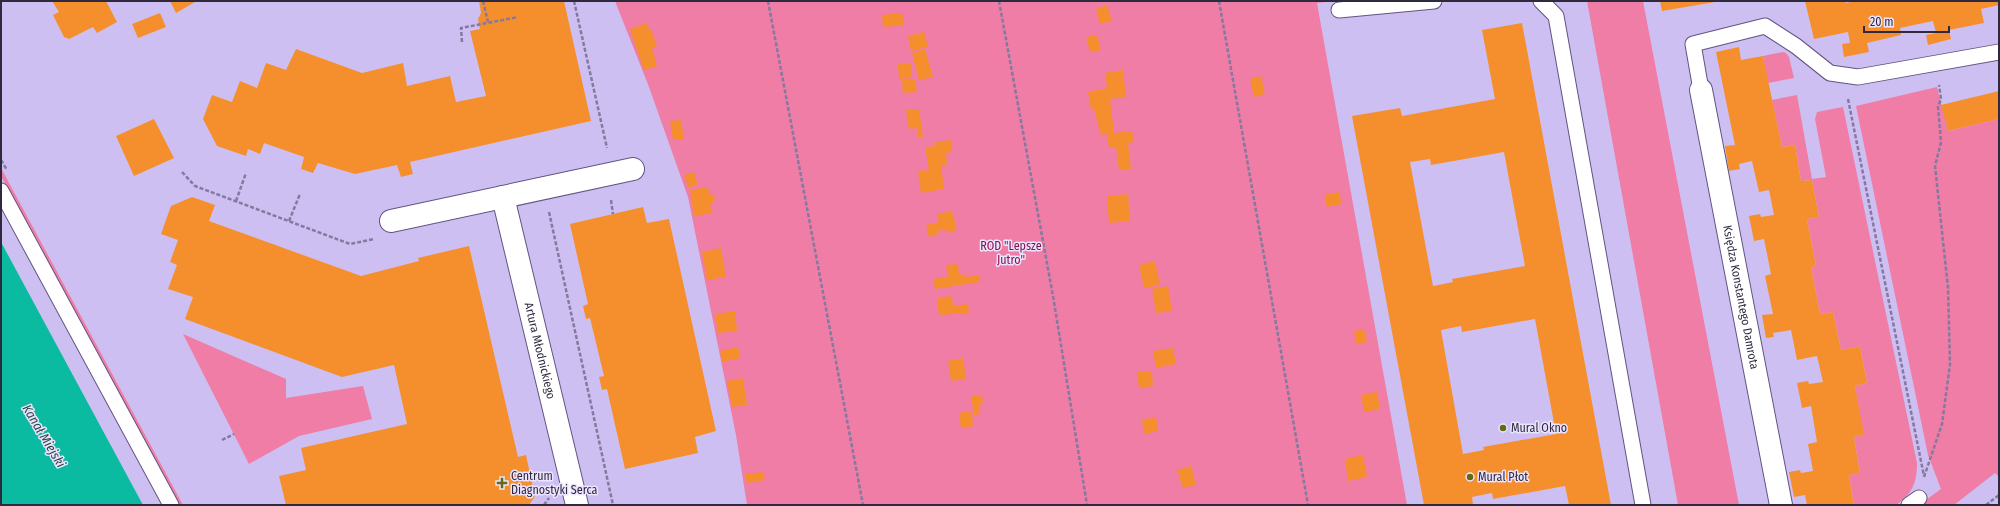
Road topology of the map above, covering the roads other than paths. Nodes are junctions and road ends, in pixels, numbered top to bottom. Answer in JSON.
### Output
{"nodes":[{"id":1,"x":1434,"y":1,"type":"edge"},
{"id":2,"x":1541,"y":1,"type":"edge"},
{"id":3,"x":1339,"y":10,"type":"dead end"},
{"id":4,"x":1999,"y":52,"type":"edge"},
{"id":5,"x":1701,"y":90,"type":"joint"},
{"id":6,"x":633,"y":169,"type":"dead end"},
{"id":7,"x":1,"y":191,"type":"edge"},
{"id":8,"x":503,"y":197,"type":"junction"},
{"id":9,"x":391,"y":221,"type":"road end"},
{"id":10,"x":171,"y":505,"type":"edge"},
{"id":11,"x":577,"y":505,"type":"edge"},
{"id":12,"x":1643,"y":505,"type":"edge"},
{"id":13,"x":1781,"y":505,"type":"edge"}],
"edges":[{"from":1,"to":3,"type":"lane"},
{"from":2,"to":12,"type":"lane"},
{"from":4,"to":5,"type":"lane"},
{"from":5,"to":13,"type":"street","name":"Księdza Konstantego Damrota"},
{"from":6,"to":8,"type":"street"},
{"from":7,"to":10,"type":"lane"},
{"from":8,"to":9,"type":"street"},
{"from":8,"to":11,"type":"street","name":"Artura Młodnickiego"}]}
